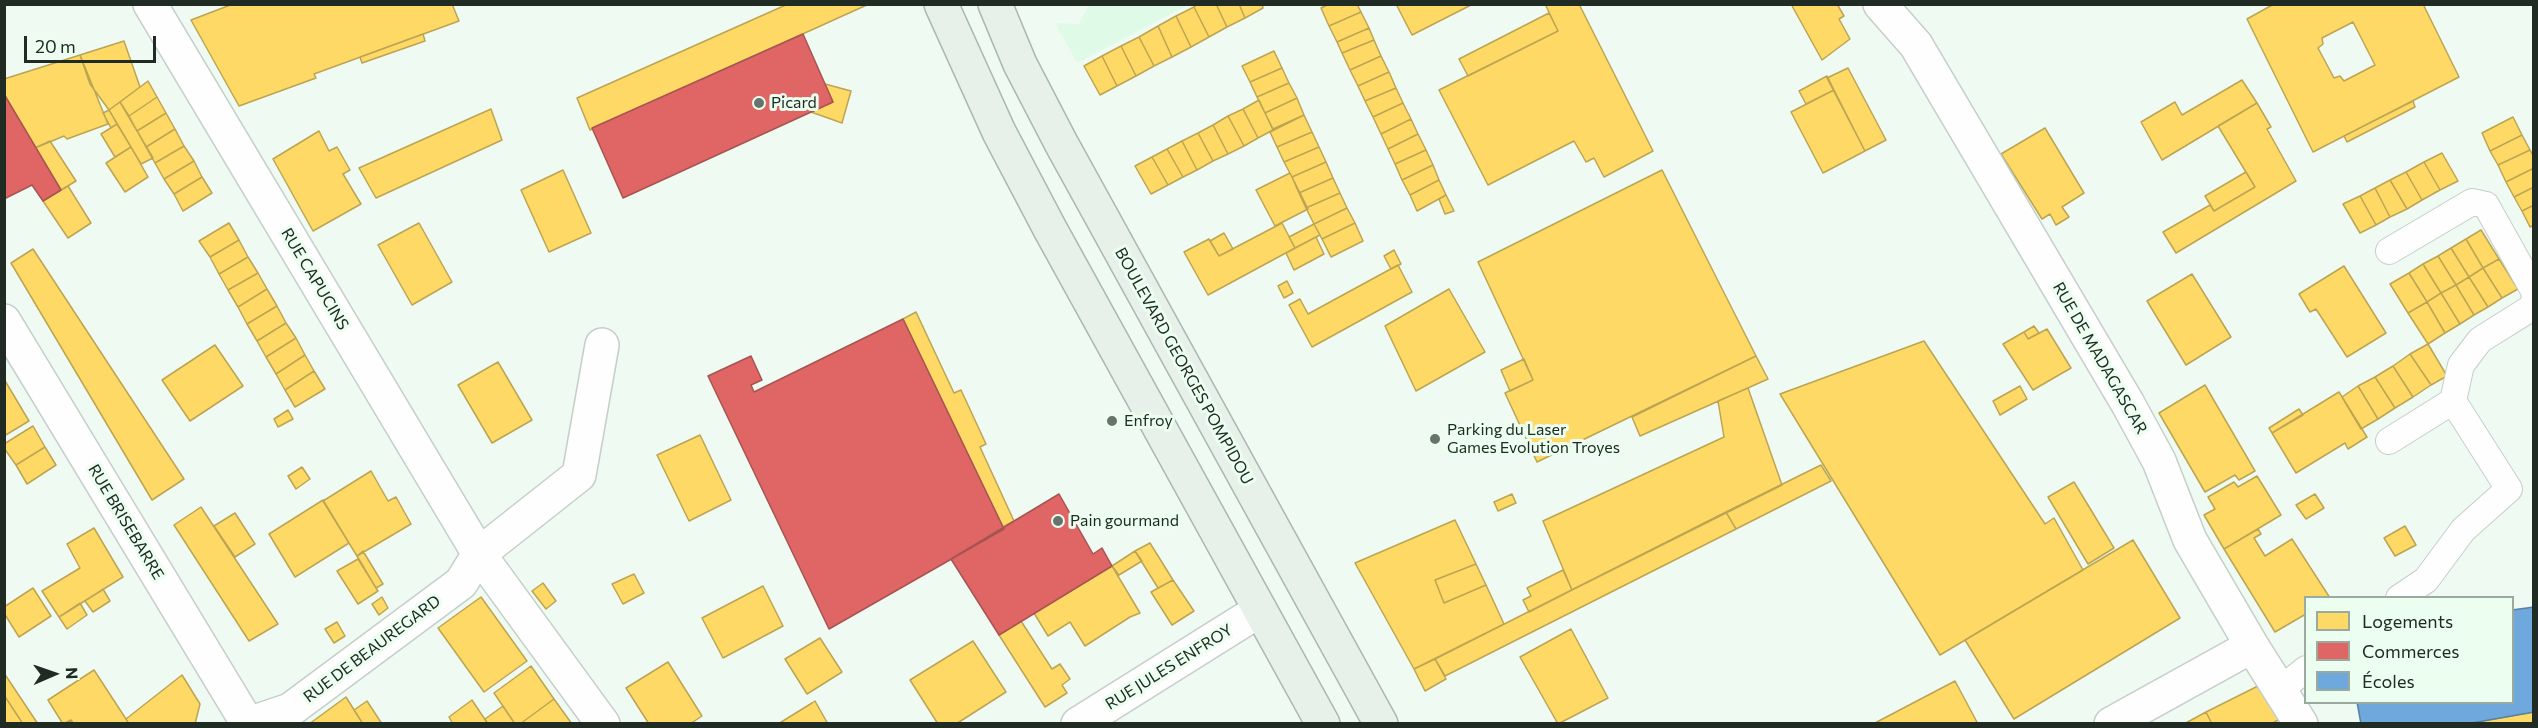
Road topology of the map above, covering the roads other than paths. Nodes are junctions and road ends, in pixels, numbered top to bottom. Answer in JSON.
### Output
{"nodes":[{"id":1,"x":150,"y":4,"type":"edge"},
{"id":2,"x":941,"y":4,"type":"edge"},
{"id":3,"x":995,"y":4,"type":"edge"},
{"id":4,"x":1880,"y":4,"type":"edge"},
{"id":5,"x":2388,"y":251,"type":"dead end"},
{"id":6,"x":2534,"y":291,"type":"edge"},
{"id":7,"x":2534,"y":301,"type":"edge"},
{"id":8,"x":4,"y":321,"type":"edge"},
{"id":9,"x":602,"y":345,"type":"dead end"},
{"id":10,"x":2453,"y":401,"type":"junction"},
{"id":11,"x":2389,"y":441,"type":"dead end"},
{"id":12,"x":479,"y":554,"type":"junction"},
{"id":13,"x":2401,"y":596,"type":"edge"},
{"id":14,"x":1260,"y":610,"type":"junction"},
{"id":15,"x":2252,"y":646,"type":"junction"},
{"id":16,"x":2304,"y":671,"type":"edge"},
{"id":17,"x":2280,"y":690,"type":"junction"},
{"id":18,"x":248,"y":723,"type":"edge"},
{"id":19,"x":603,"y":723,"type":"edge"},
{"id":20,"x":1078,"y":723,"type":"edge"},
{"id":21,"x":1323,"y":723,"type":"edge"},
{"id":22,"x":1381,"y":723,"type":"edge"},
{"id":23,"x":2111,"y":723,"type":"edge"},
{"id":24,"x":2301,"y":723,"type":"edge"}],
"edges":[{"from":1,"to":12,"type":"street","name":"RUE CAPUCINS"},
{"from":2,"to":14,"type":"main road"},
{"from":3,"to":22,"type":"main road","name":"BOULEVARD GEORGES POMPIDOU"},
{"from":4,"to":15,"type":"street","name":"RUE DE MADAGASCAR"},
{"from":5,"to":6,"type":"lane"},
{"from":7,"to":10,"type":"lane"},
{"from":8,"to":18,"type":"street","name":"RUE BRISEBARRE"},
{"from":9,"to":12,"type":"street","name":"RUE DE BEAUREGARD"},
{"from":10,"to":11,"type":"lane"},
{"from":10,"to":13,"type":"lane"},
{"from":12,"to":18,"type":"street","name":"RUE DE BEAUREGARD"},
{"from":12,"to":19,"type":"street","name":"RUE CAPUCINS"},
{"from":14,"to":20,"type":"street","name":"RUE JULES ENFROY"},
{"from":14,"to":21,"type":"main road"},
{"from":15,"to":17,"type":"street","name":"RUE DE MADAGASCAR"},
{"from":15,"to":23,"type":"street"},
{"from":16,"to":17,"type":"lane"},
{"from":17,"to":24,"type":"street","name":"RUE DE MADAGASCAR"}]}
